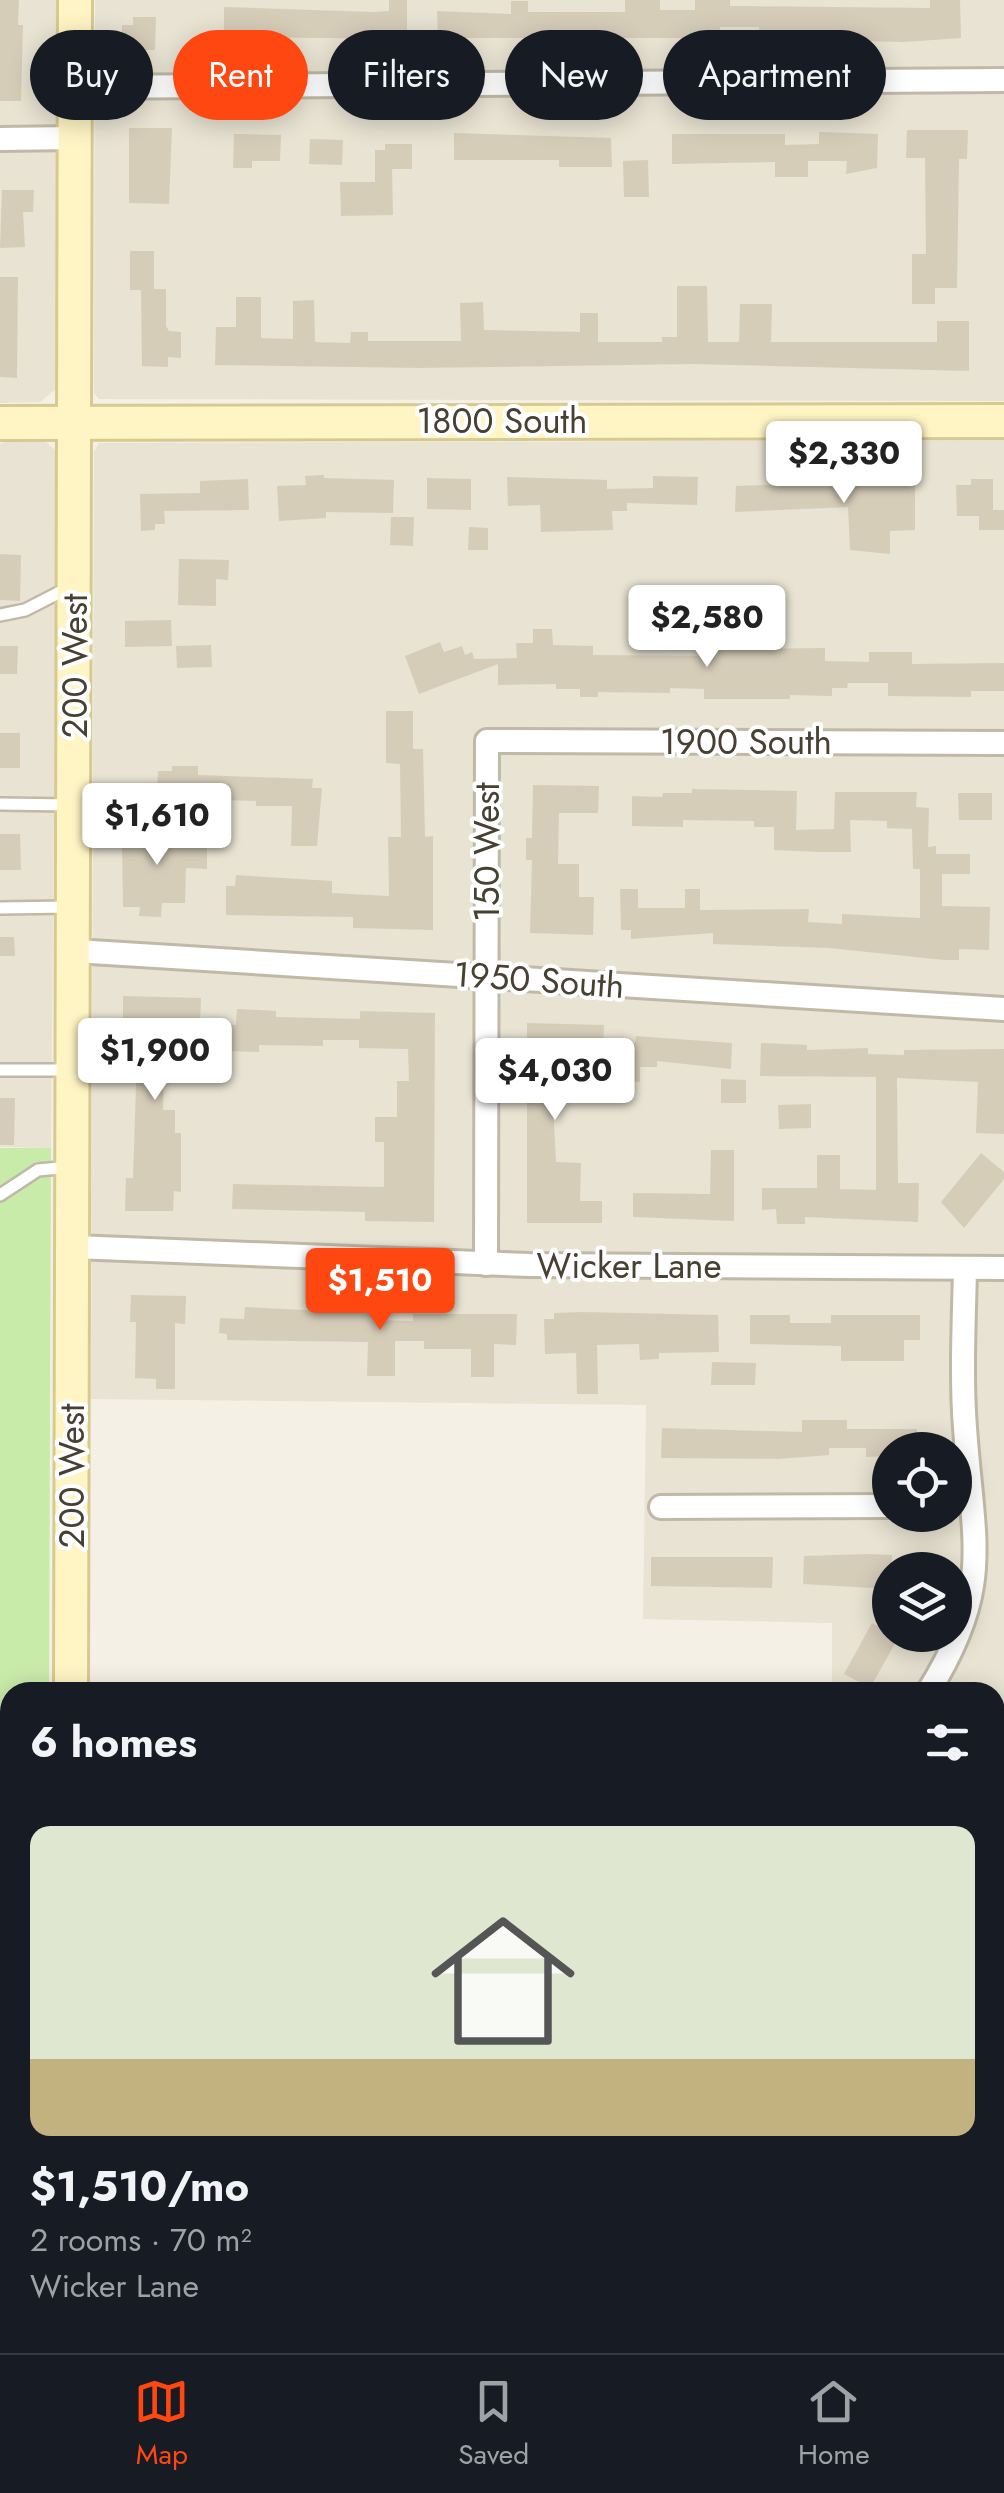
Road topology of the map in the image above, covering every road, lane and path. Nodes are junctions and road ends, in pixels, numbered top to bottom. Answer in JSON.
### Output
{"nodes":[{"id":1,"x":75,"y":0,"type":"edge"},
{"id":2,"x":75,"y":30,"type":"edge"},
{"id":3,"x":1004,"y":80,"type":"edge"},
{"id":4,"x":153,"y":85,"type":"edge"},
{"id":5,"x":75,"y":120,"type":"edge"},
{"id":6,"x":75,"y":138,"type":"junction"},
{"id":7,"x":0,"y":140,"type":"edge"},
{"id":8,"x":1004,"y":421,"type":"edge"},
{"id":9,"x":75,"y":422,"type":"junction"},
{"id":10,"x":0,"y":423,"type":"edge"},
{"id":11,"x":76,"y":584,"type":"junction"},
{"id":12,"x":0,"y":615,"type":"edge"},
{"id":13,"x":487,"y":741,"type":"joint"},
{"id":14,"x":1004,"y":743,"type":"edge"},
{"id":15,"x":0,"y":804,"type":"edge"},
{"id":16,"x":75,"y":806,"type":"junction"},
{"id":17,"x":0,"y":908,"type":"edge"},
{"id":18,"x":75,"y":908,"type":"junction"},
{"id":19,"x":74,"y":951,"type":"junction"},
{"id":20,"x":487,"y":976,"type":"junction"},
{"id":21,"x":1004,"y":1009,"type":"edge"},
{"id":22,"x":0,"y":1070,"type":"edge"},
{"id":23,"x":74,"y":1070,"type":"junction"},
{"id":24,"x":74,"y":1166,"type":"junction"},
{"id":25,"x":0,"y":1196,"type":"edge"},
{"id":26,"x":74,"y":1247,"type":"junction"},
{"id":27,"x":486,"y":1264,"type":"junction"},
{"id":28,"x":965,"y":1268,"type":"junction"},
{"id":29,"x":1004,"y":1268,"type":"edge"},
{"id":30,"x":964,"y":1432,"type":"edge"},
{"id":31,"x":872,"y":1506,"type":"edge"},
{"id":32,"x":661,"y":1507,"type":"dead end"},
{"id":33,"x":972,"y":1531,"type":"edge"},
{"id":34,"x":71,"y":1682,"type":"edge"},
{"id":35,"x":934,"y":1682,"type":"edge"}],
"edges":[{"from":1,"to":2,"type":"street","name":"200 West"},
{"from":3,"to":4,"type":"street"},
{"from":5,"to":6,"type":"street","name":"200 West"},
{"from":6,"to":7,"type":"street"},
{"from":6,"to":9,"type":"street","name":"200 West"},
{"from":8,"to":9,"type":"street","name":"1800 South"},
{"from":9,"to":10,"type":"street","name":"1800 South"},
{"from":9,"to":11,"type":"street","name":"200 West"},
{"from":11,"to":12,"type":"lane"},
{"from":11,"to":16,"type":"street","name":"200 West"},
{"from":13,"to":14,"type":"street","name":"1900 South"},
{"from":13,"to":20,"type":"street","name":"150 West"},
{"from":15,"to":16,"type":"lane"},
{"from":16,"to":18,"type":"street","name":"200 West"},
{"from":17,"to":18,"type":"lane"},
{"from":18,"to":19,"type":"street","name":"200 West"},
{"from":19,"to":20,"type":"street","name":"1950 South"},
{"from":19,"to":23,"type":"street","name":"200 West"},
{"from":20,"to":21,"type":"street","name":"1950 South"},
{"from":20,"to":27,"type":"street","name":"150 West"},
{"from":22,"to":23,"type":"lane"},
{"from":23,"to":24,"type":"street","name":"200 West"},
{"from":24,"to":25,"type":"lane"},
{"from":24,"to":26,"type":"street","name":"200 West"},
{"from":26,"to":27,"type":"street","name":"Wicker Lane"},
{"from":26,"to":34,"type":"street","name":"200 West"},
{"from":27,"to":28,"type":"street","name":"Wicker Lane"},
{"from":28,"to":29,"type":"street","name":"Wicker Lane"},
{"from":28,"to":30,"type":"street"},
{"from":31,"to":32,"type":"street"},
{"from":33,"to":35,"type":"street"}]}
